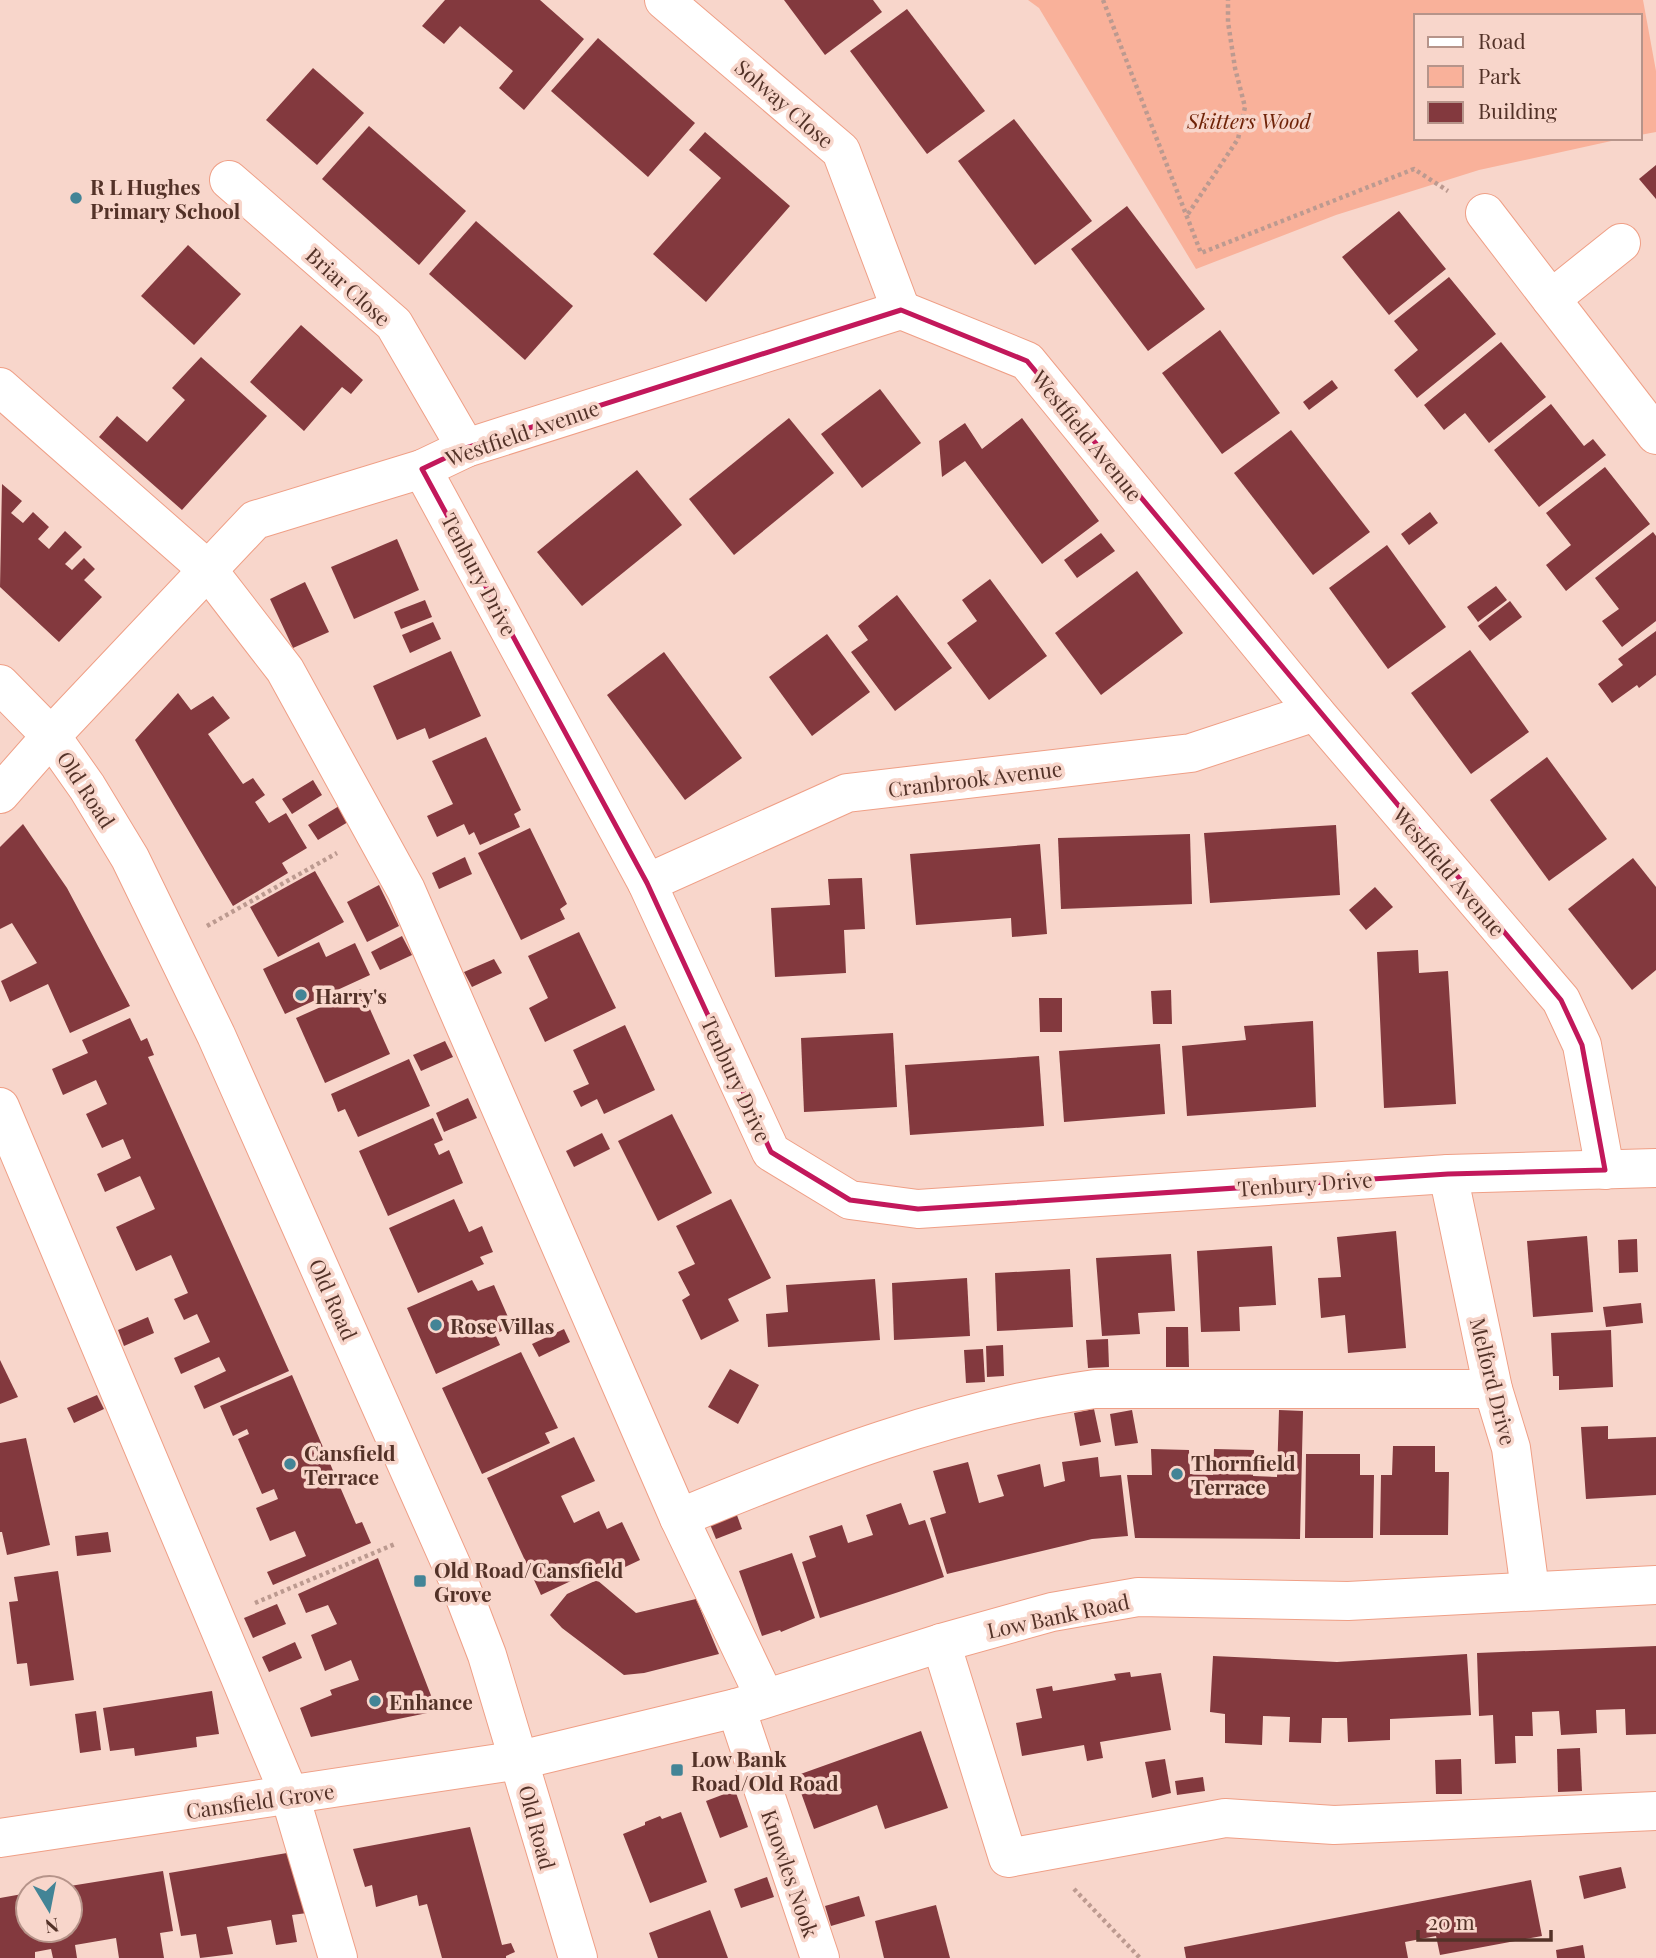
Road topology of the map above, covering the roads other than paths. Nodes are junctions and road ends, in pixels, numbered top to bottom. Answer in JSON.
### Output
{"nodes":[{"id":1,"x":664,"y":0,"type":"edge"},
{"id":2,"x":229,"y":180,"type":"dead end"},
{"id":3,"x":1485,"y":213,"type":"road end"},
{"id":4,"x":1622,"y":243,"type":"dead end"},
{"id":5,"x":1551,"y":299,"type":"junction"},
{"id":6,"x":901,"y":310,"type":"junction"},
{"id":7,"x":0,"y":387,"type":"edge"},
{"id":8,"x":1656,"y":435,"type":"edge"},
{"id":9,"x":466,"y":448,"type":"junction"},
{"id":10,"x":422,"y":469,"type":"junction"},
{"id":11,"x":207,"y":569,"type":"junction"},
{"id":12,"x":0,"y":684,"type":"edge"},
{"id":13,"x":1315,"y":712,"type":"junction"},
{"id":14,"x":51,"y":736,"type":"junction"},
{"id":15,"x":0,"y":794,"type":"edge"},
{"id":16,"x":647,"y":883,"type":"junction"},
{"id":17,"x":0,"y":1107,"type":"edge"},
{"id":18,"x":1656,"y":1168,"type":"edge"},
{"id":19,"x":1605,"y":1170,"type":"junction"},
{"id":20,"x":1448,"y":1174,"type":"junction"},
{"id":21,"x":1493,"y":1389,"type":"junction"},
{"id":22,"x":679,"y":1518,"type":"junction"},
{"id":23,"x":1656,"y":1585,"type":"edge"},
{"id":24,"x":1530,"y":1590,"type":"junction"},
{"id":25,"x":941,"y":1643,"type":"junction"},
{"id":26,"x":750,"y":1703,"type":"junction"},
{"id":27,"x":520,"y":1760,"type":"junction"},
{"id":28,"x":290,"y":1796,"type":"junction"},
{"id":29,"x":1656,"y":1811,"type":"edge"},
{"id":30,"x":0,"y":1838,"type":"edge"},
{"id":31,"x":338,"y":1958,"type":"edge"},
{"id":32,"x":578,"y":1958,"type":"edge"},
{"id":33,"x":820,"y":1958,"type":"edge"}],
"edges":[{"from":1,"to":6,"type":"street","name":"Solway Close"},
{"from":2,"to":9,"type":"street","name":"Briar Close"},
{"from":3,"to":5,"type":"street"},
{"from":4,"to":5,"type":"street"},
{"from":5,"to":8,"type":"street"},
{"from":6,"to":9,"type":"street","name":"Westfield Avenue"},
{"from":6,"to":13,"type":"street","name":"Westfield Avenue"},
{"from":7,"to":11,"type":"street","name":"Knowles Nook"},
{"from":9,"to":10,"type":"street","name":"Westfield Avenue"},
{"from":10,"to":11,"type":"street","name":"Westfield Avenue"},
{"from":10,"to":16,"type":"street","name":"Tenbury Drive"},
{"from":11,"to":14,"type":"street","name":"Westfield Avenue"},
{"from":11,"to":22,"type":"street","name":"Knowles Nook"},
{"from":12,"to":14,"type":"street","name":"Old Road"},
{"from":13,"to":16,"type":"street","name":"Cranbrook Avenue"},
{"from":13,"to":19,"type":"street","name":"Westfield Avenue"},
{"from":14,"to":15,"type":"street","name":"Westfield Avenue"},
{"from":14,"to":27,"type":"street","name":"Old Road"},
{"from":16,"to":20,"type":"street","name":"Tenbury Drive"},
{"from":17,"to":28,"type":"street"},
{"from":18,"to":19,"type":"street","name":"Tenbury Drive"},
{"from":19,"to":20,"type":"street","name":"Tenbury Drive"},
{"from":20,"to":21,"type":"street","name":"Melford Drive"},
{"from":21,"to":22,"type":"street"},
{"from":21,"to":24,"type":"street","name":"Melford Drive"},
{"from":22,"to":26,"type":"street","name":"Knowles Nook"},
{"from":23,"to":24,"type":"street","name":"Low Bank Road"},
{"from":24,"to":25,"type":"street","name":"Low Bank Road"},
{"from":25,"to":26,"type":"street","name":"Low Bank Road"},
{"from":25,"to":29,"type":"street"},
{"from":26,"to":27,"type":"street","name":"Low Bank Road"},
{"from":26,"to":33,"type":"street","name":"Knowles Nook"},
{"from":27,"to":28,"type":"street","name":"Cansfield Grove"},
{"from":27,"to":32,"type":"street","name":"Old Road"},
{"from":28,"to":30,"type":"street","name":"Cansfield Grove"},
{"from":28,"to":31,"type":"street"}]}
